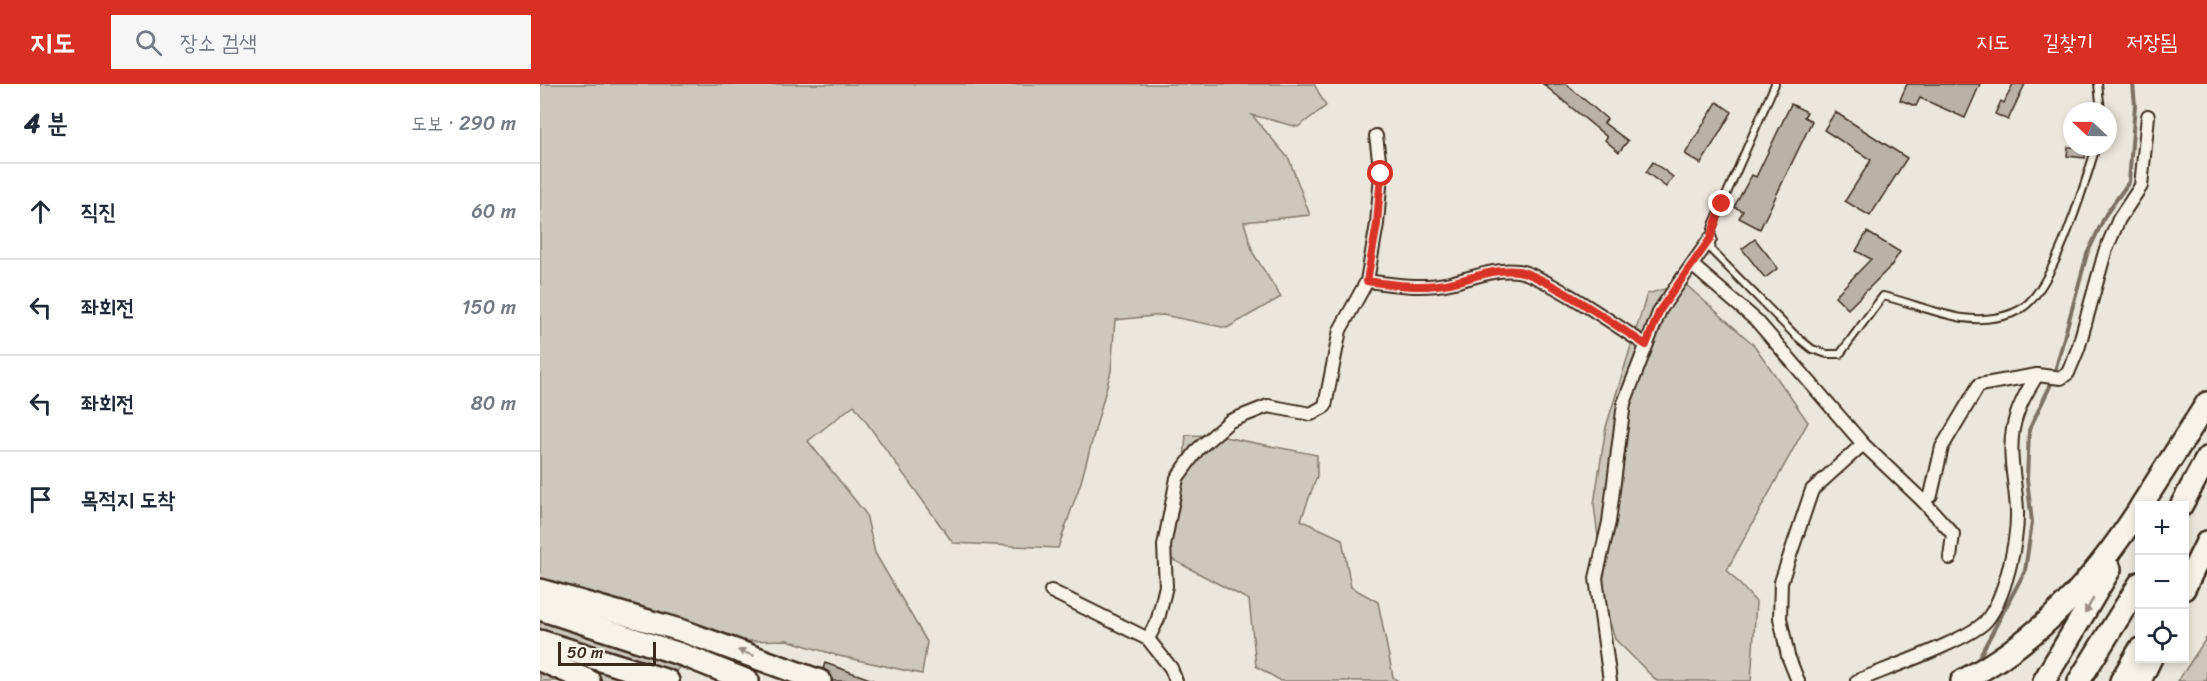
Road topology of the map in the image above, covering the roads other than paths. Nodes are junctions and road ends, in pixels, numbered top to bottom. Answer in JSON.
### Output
{"nodes":[{"id":1,"x":1775,"y":84,"type":"edge"},
{"id":2,"x":2098,"y":84,"type":"edge"},
{"id":3,"x":2100,"y":102,"type":"edge"},
{"id":4,"x":2148,"y":116,"type":"dead end"},
{"id":5,"x":1376,"y":136,"type":"dead end"},
{"id":6,"x":2093,"y":156,"type":"edge"},
{"id":7,"x":1710,"y":239,"type":"junction"},
{"id":8,"x":1692,"y":265,"type":"junction"},
{"id":9,"x":1367,"y":281,"type":"junction"},
{"id":10,"x":1646,"y":345,"type":"junction"},
{"id":11,"x":2041,"y":375,"type":"junction"},
{"id":12,"x":2207,"y":402,"type":"edge"},
{"id":13,"x":1863,"y":444,"type":"junction"},
{"id":14,"x":2207,"y":458,"type":"edge"},
{"id":15,"x":1923,"y":501,"type":"junction"},
{"id":16,"x":2144,"y":501,"type":"edge"},
{"id":17,"x":2151,"y":501,"type":"edge"},
{"id":18,"x":2184,"y":501,"type":"edge"},
{"id":19,"x":2135,"y":515,"type":"edge"},
{"id":20,"x":2135,"y":527,"type":"edge"},
{"id":21,"x":2207,"y":530,"type":"edge"},
{"id":22,"x":2207,"y":542,"type":"edge"},
{"id":23,"x":1950,"y":558,"type":"dead end"},
{"id":24,"x":2189,"y":561,"type":"edge"},
{"id":25,"x":2189,"y":579,"type":"edge"},
{"id":26,"x":540,"y":590,"type":"edge"},
{"id":27,"x":2135,"y":590,"type":"edge"},
{"id":28,"x":1051,"y":591,"type":"dead end"},
{"id":29,"x":540,"y":609,"type":"edge"},
{"id":30,"x":1148,"y":639,"type":"junction"},
{"id":31,"x":540,"y":640,"type":"edge"},
{"id":32,"x":2135,"y":656,"type":"edge"},
{"id":33,"x":540,"y":660,"type":"edge"},
{"id":34,"x":2149,"y":663,"type":"edge"},
{"id":35,"x":589,"y":681,"type":"edge"},
{"id":36,"x":669,"y":681,"type":"edge"},
{"id":37,"x":747,"y":681,"type":"edge"},
{"id":38,"x":820,"y":681,"type":"edge"},
{"id":39,"x":1176,"y":681,"type":"edge"},
{"id":40,"x":1610,"y":681,"type":"edge"},
{"id":41,"x":1798,"y":681,"type":"edge"},
{"id":42,"x":1857,"y":681,"type":"edge"},
{"id":43,"x":1962,"y":681,"type":"edge"},
{"id":44,"x":2044,"y":681,"type":"edge"},
{"id":45,"x":2079,"y":681,"type":"edge"},
{"id":46,"x":2121,"y":681,"type":"edge"},
{"id":47,"x":2140,"y":681,"type":"edge"}],
"edges":[{"from":1,"to":7,"type":"lane"},
{"from":2,"to":3,"type":"lane"},
{"from":4,"to":11,"type":"street"},
{"from":5,"to":9,"type":"street"},
{"from":6,"to":7,"type":"lane"},
{"from":7,"to":8,"type":"street"},
{"from":8,"to":10,"type":"street"},
{"from":8,"to":13,"type":"street"},
{"from":9,"to":10,"type":"street"},
{"from":9,"to":30,"type":"street"},
{"from":10,"to":40,"type":"street"},
{"from":11,"to":15,"type":"street"},
{"from":11,"to":42,"type":"street"},
{"from":12,"to":16,"type":"highway"},
{"from":12,"to":17,"type":"highway"},
{"from":13,"to":15,"type":"street"},
{"from":13,"to":41,"type":"street"},
{"from":14,"to":18,"type":"highway"},
{"from":15,"to":23,"type":"street"},
{"from":19,"to":43,"type":"highway"},
{"from":20,"to":44,"type":"highway","one_way":true},
{"from":21,"to":24,"type":"highway"},
{"from":22,"to":25,"type":"highway"},
{"from":38,"to":26,"type":"highway","one_way":true},
{"from":27,"to":45,"type":"highway"},
{"from":28,"to":30,"type":"street"},
{"from":29,"to":37,"type":"highway"},
{"from":30,"to":39,"type":"street"},
{"from":31,"to":36,"type":"highway"},
{"from":32,"to":46,"type":"highway"},
{"from":33,"to":35,"type":"highway"},
{"from":34,"to":47,"type":"highway"}]}
